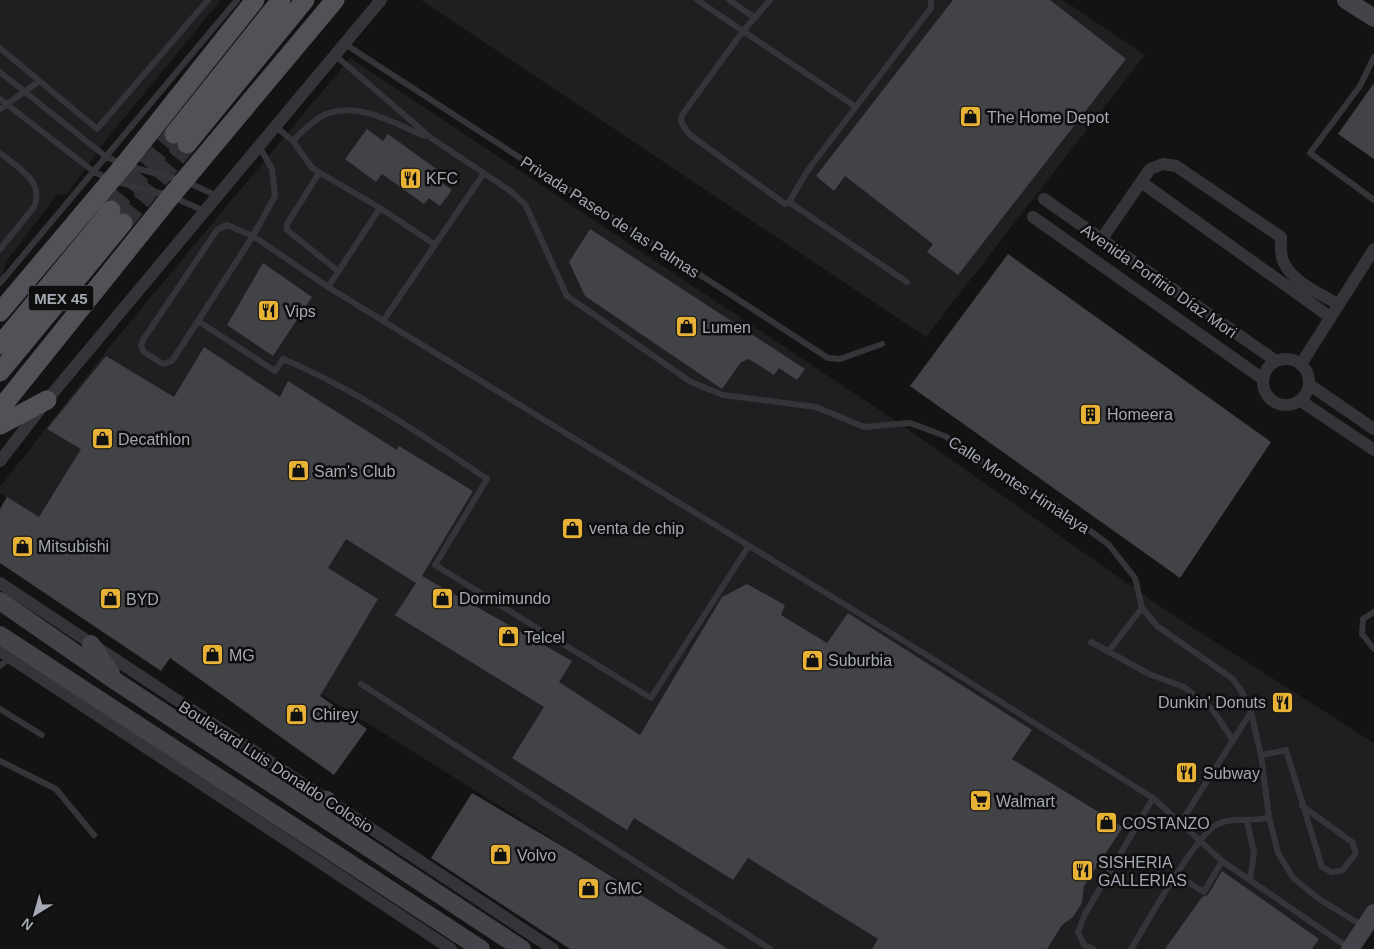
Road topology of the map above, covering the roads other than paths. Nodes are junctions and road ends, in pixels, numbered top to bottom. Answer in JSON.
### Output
{"nodes":[{"id":1,"x":208,"y":0,"type":"edge"},
{"id":2,"x":237,"y":0,"type":"edge"},
{"id":3,"x":256,"y":0,"type":"edge"},
{"id":4,"x":281,"y":0,"type":"edge"},
{"id":5,"x":305,"y":0,"type":"edge"},
{"id":6,"x":335,"y":0,"type":"edge"},
{"id":7,"x":381,"y":0,"type":"edge"},
{"id":8,"x":697,"y":0,"type":"edge"},
{"id":9,"x":729,"y":0,"type":"edge"},
{"id":10,"x":770,"y":0,"type":"edge"},
{"id":11,"x":932,"y":0,"type":"edge"},
{"id":12,"x":1346,"y":0,"type":"edge"},
{"id":13,"x":755,"y":18,"type":"junction"},
{"id":14,"x":1374,"y":18,"type":"edge"},
{"id":15,"x":743,"y":31,"type":"junction"},
{"id":16,"x":345,"y":44,"type":"junction"},
{"id":17,"x":0,"y":48,"type":"edge"},
{"id":18,"x":336,"y":56,"type":"junction"},
{"id":19,"x":1374,"y":57,"type":"edge"},
{"id":20,"x":0,"y":72,"type":"edge"},
{"id":21,"x":38,"y":82,"type":"junction"},
{"id":22,"x":24,"y":91,"type":"junction"},
{"id":23,"x":3,"y":101,"type":"edge"},
{"id":24,"x":856,"y":108,"type":"junction"},
{"id":25,"x":0,"y":109,"type":"edge"},
{"id":26,"x":276,"y":127,"type":"junction"},
{"id":27,"x":430,"y":138,"type":"junction"},
{"id":28,"x":293,"y":141,"type":"junction"},
{"id":29,"x":259,"y":146,"type":"junction"},
{"id":30,"x":0,"y":153,"type":"edge"},
{"id":31,"x":105,"y":156,"type":"junction"},
{"id":32,"x":124,"y":165,"type":"junction"},
{"id":33,"x":93,"y":171,"type":"junction"},
{"id":34,"x":319,"y":173,"type":"junction"},
{"id":35,"x":484,"y":173,"type":"junction"},
{"id":36,"x":110,"y":180,"type":"junction"},
{"id":37,"x":185,"y":181,"type":"junction"},
{"id":38,"x":1141,"y":182,"type":"junction"},
{"id":39,"x":171,"y":196,"type":"junction"},
{"id":40,"x":217,"y":196,"type":"junction"},
{"id":41,"x":1044,"y":199,"type":"dead end"},
{"id":42,"x":1374,"y":200,"type":"edge"},
{"id":43,"x":789,"y":202,"type":"junction"},
{"id":44,"x":380,"y":208,"type":"junction"},
{"id":45,"x":204,"y":211,"type":"junction"},
{"id":46,"x":1033,"y":217,"type":"dead end"},
{"id":47,"x":253,"y":236,"type":"junction"},
{"id":48,"x":1101,"y":240,"type":"junction"},
{"id":49,"x":434,"y":244,"type":"junction"},
{"id":50,"x":0,"y":249,"type":"edge"},
{"id":51,"x":1374,"y":249,"type":"edge"},
{"id":52,"x":338,"y":271,"type":"junction"},
{"id":53,"x":907,"y":282,"type":"dead end"},
{"id":54,"x":0,"y":283,"type":"edge"},
{"id":55,"x":328,"y":287,"type":"junction"},
{"id":56,"x":1338,"y":304,"type":"junction"},
{"id":57,"x":0,"y":312,"type":"edge"},
{"id":58,"x":1330,"y":317,"type":"junction"},
{"id":59,"x":198,"y":321,"type":"junction"},
{"id":60,"x":383,"y":322,"type":"junction"},
{"id":61,"x":882,"y":344,"type":"dead end"},
{"id":62,"x":0,"y":345,"type":"edge"},
{"id":63,"x":1276,"y":361,"type":"junction"},
{"id":64,"x":1301,"y":364,"type":"junction"},
{"id":65,"x":0,"y":372,"type":"edge"},
{"id":66,"x":1263,"y":379,"type":"junction"},
{"id":67,"x":1310,"y":385,"type":"junction"},
{"id":68,"x":47,"y":400,"type":"junction"},
{"id":69,"x":1301,"y":400,"type":"junction"},
{"id":70,"x":0,"y":409,"type":"edge"},
{"id":71,"x":0,"y":425,"type":"edge"},
{"id":72,"x":1374,"y":429,"type":"edge"},
{"id":73,"x":1374,"y":450,"type":"edge"},
{"id":74,"x":0,"y":461,"type":"edge"},
{"id":75,"x":748,"y":547,"type":"junction"},
{"id":76,"x":0,"y":583,"type":"edge"},
{"id":77,"x":0,"y":601,"type":"edge"},
{"id":78,"x":1142,"y":608,"type":"junction"},
{"id":79,"x":1374,"y":612,"type":"edge"},
{"id":80,"x":0,"y":635,"type":"edge"},
{"id":81,"x":1091,"y":642,"type":"dead end"},
{"id":82,"x":91,"y":644,"type":"junction"},
{"id":83,"x":1374,"y":649,"type":"edge"},
{"id":84,"x":1108,"y":652,"type":"junction"},
{"id":85,"x":5,"y":654,"type":"edge"},
{"id":86,"x":0,"y":666,"type":"edge"},
{"id":87,"x":117,"y":682,"type":"junction"},
{"id":88,"x":362,"y":684,"type":"dead end"},
{"id":89,"x":0,"y":709,"type":"edge"},
{"id":90,"x":1250,"y":712,"type":"junction"},
{"id":91,"x":42,"y":735,"type":"dead end"},
{"id":92,"x":156,"y":737,"type":"junction"},
{"id":93,"x":132,"y":738,"type":"junction"},
{"id":94,"x":1232,"y":739,"type":"junction"},
{"id":95,"x":1261,"y":754,"type":"junction"},
{"id":96,"x":0,"y":761,"type":"edge"},
{"id":97,"x":291,"y":797,"type":"junction"},
{"id":98,"x":1153,"y":798,"type":"junction"},
{"id":99,"x":327,"y":800,"type":"junction"},
{"id":100,"x":1302,"y":806,"type":"junction"},
{"id":101,"x":1269,"y":817,"type":"junction"},
{"id":102,"x":1248,"y":821,"type":"junction"},
{"id":103,"x":1181,"y":822,"type":"junction"},
{"id":104,"x":94,"y":835,"type":"dead end"},
{"id":105,"x":1199,"y":842,"type":"junction"},
{"id":106,"x":1222,"y":861,"type":"junction"},
{"id":107,"x":1178,"y":876,"type":"junction"},
{"id":108,"x":1250,"y":879,"type":"junction"},
{"id":109,"x":425,"y":885,"type":"junction"},
{"id":110,"x":1371,"y":924,"type":"edge"},
{"id":111,"x":451,"y":949,"type":"edge"},
{"id":112,"x":482,"y":949,"type":"edge"},
{"id":113,"x":522,"y":949,"type":"edge"},
{"id":114,"x":553,"y":949,"type":"edge"},
{"id":115,"x":770,"y":949,"type":"edge"},
{"id":116,"x":1093,"y":949,"type":"edge"},
{"id":117,"x":1130,"y":949,"type":"edge"},
{"id":118,"x":1351,"y":949,"type":"edge"}],
"edges":[{"from":1,"to":21,"type":"lane"},
{"from":2,"to":31,"type":"lane"},
{"from":3,"to":32,"type":"main road"},
{"from":4,"to":5,"type":"main road"},
{"from":6,"to":37,"type":"main road"},
{"from":7,"to":16,"type":"street"},
{"from":8,"to":15,"type":"lane"},
{"from":9,"to":13,"type":"lane"},
{"from":10,"to":13,"type":"lane"},
{"from":11,"to":24,"type":"lane"},
{"from":12,"to":14,"type":"main road"},
{"from":13,"to":15,"type":"lane"},
{"from":15,"to":24,"type":"lane"},
{"from":15,"to":43,"type":"lane"},
{"from":16,"to":18,"type":"street"},
{"from":16,"to":61,"type":"lane","name":"Privada Paseo de las Palmas"},
{"from":17,"to":21,"type":"lane"},
{"from":18,"to":26,"type":"street"},
{"from":18,"to":27,"type":"lane","name":"Calle Montes Himalaya"},
{"from":19,"to":42,"type":"lane"},
{"from":20,"to":22,"type":"lane"},
{"from":21,"to":22,"type":"lane"},
{"from":22,"to":23,"type":"lane"},
{"from":22,"to":31,"type":"lane"},
{"from":23,"to":25,"type":"lane"},
{"from":23,"to":33,"type":"lane"},
{"from":24,"to":43,"type":"lane"},
{"from":26,"to":28,"type":"lane"},
{"from":26,"to":29,"type":"street"},
{"from":27,"to":28,"type":"lane"},
{"from":27,"to":35,"type":"lane","name":"Calle Montes Himalaya"},
{"from":28,"to":34,"type":"lane"},
{"from":29,"to":40,"type":"street"},
{"from":29,"to":47,"type":"lane"},
{"from":30,"to":50,"type":"lane"},
{"from":31,"to":32,"type":"lane"},
{"from":31,"to":33,"type":"lane"},
{"from":32,"to":36,"type":"main road"},
{"from":32,"to":37,"type":"lane"},
{"from":33,"to":36,"type":"lane"},
{"from":33,"to":54,"type":"lane"},
{"from":34,"to":44,"type":"lane"},
{"from":34,"to":52,"type":"lane"},
{"from":35,"to":49,"type":"lane"},
{"from":35,"to":78,"type":"lane","name":"Calle Montes Himalaya"},
{"from":36,"to":39,"type":"lane"},
{"from":36,"to":57,"type":"main road"},
{"from":37,"to":39,"type":"main road"},
{"from":37,"to":40,"type":"lane"},
{"from":38,"to":48,"type":"street"},
{"from":38,"to":56,"type":"street"},
{"from":38,"to":58,"type":"street"},
{"from":39,"to":45,"type":"lane"},
{"from":39,"to":70,"type":"main road"},
{"from":40,"to":45,"type":"street"},
{"from":41,"to":48,"type":"street","name":"Avenida Porfirio Díaz Mori"},
{"from":43,"to":53,"type":"lane"},
{"from":44,"to":49,"type":"lane"},
{"from":44,"to":52,"type":"lane"},
{"from":45,"to":68,"type":"street"},
{"from":46,"to":66,"type":"street","name":"Avenida Porfirio Díaz Mori"},
{"from":47,"to":55,"type":"lane"},
{"from":47,"to":59,"type":"lane"},
{"from":47,"to":59,"type":"lane"},
{"from":48,"to":63,"type":"street","name":"Avenida Porfirio Díaz Mori"},
{"from":49,"to":60,"type":"lane"},
{"from":51,"to":56,"type":"street"},
{"from":52,"to":55,"type":"lane"},
{"from":55,"to":60,"type":"lane"},
{"from":56,"to":58,"type":"street"},
{"from":58,"to":64,"type":"street"},
{"from":59,"to":75,"type":"lane"},
{"from":60,"to":75,"type":"lane"},
{"from":62,"to":65,"type":"main road","number":"MEX 45"},
{"from":63,"to":64,"type":"street","name":"Avenida Porfirio Díaz Mori"},
{"from":63,"to":66,"type":"street"},
{"from":64,"to":67,"type":"street"},
{"from":66,"to":69,"type":"street"},
{"from":67,"to":69,"type":"street"},
{"from":67,"to":72,"type":"street"},
{"from":68,"to":71,"type":"main road"},
{"from":68,"to":74,"type":"street"},
{"from":69,"to":73,"type":"street"},
{"from":75,"to":98,"type":"lane"},
{"from":76,"to":82,"type":"street","name":"Boulevard Luis Donaldo Colosio"},
{"from":77,"to":87,"type":"main road","name":"Boulevard Luis Donaldo Colosio"},
{"from":78,"to":84,"type":"lane"},
{"from":78,"to":90,"type":"lane","name":"Calle Montes Himalaya"},
{"from":79,"to":83,"type":"lane"},
{"from":80,"to":92,"type":"main road"},
{"from":81,"to":84,"type":"lane"},
{"from":82,"to":87,"type":"main road"},
{"from":82,"to":99,"type":"street","name":"Boulevard Luis Donaldo Colosio"},
{"from":84,"to":94,"type":"lane"},
{"from":85,"to":86,"type":"lane"},
{"from":85,"to":93,"type":"street"},
{"from":87,"to":97,"type":"main road","name":"Boulevard Luis Donaldo Colosio"},
{"from":88,"to":115,"type":"lane"},
{"from":89,"to":91,"type":"lane"},
{"from":90,"to":94,"type":"lane"},
{"from":90,"to":95,"type":"lane","name":"Calle Montes Himalaya"},
{"from":92,"to":93,"type":"main road"},
{"from":92,"to":112,"type":"main road"},
{"from":93,"to":111,"type":"street"},
{"from":94,"to":103,"type":"lane"},
{"from":95,"to":100,"type":"lane"},
{"from":95,"to":101,"type":"lane","name":"Calle Montes Himalaya"},
{"from":96,"to":104,"type":"lane"},
{"from":97,"to":99,"type":"main road"},
{"from":97,"to":109,"type":"main road","name":"Boulevard Luis Donaldo Colosio"},
{"from":98,"to":103,"type":"lane"},
{"from":98,"to":116,"type":"lane"},
{"from":99,"to":114,"type":"street","name":"Boulevard Luis Donaldo Colosio"},
{"from":100,"to":100,"type":"lane"},
{"from":101,"to":102,"type":"lane"},
{"from":101,"to":110,"type":"lane","name":"Calle Montes Himalaya"},
{"from":102,"to":105,"type":"lane"},
{"from":102,"to":108,"type":"lane"},
{"from":103,"to":105,"type":"lane"},
{"from":105,"to":106,"type":"lane"},
{"from":105,"to":107,"type":"lane"},
{"from":106,"to":107,"type":"lane"},
{"from":106,"to":108,"type":"lane"},
{"from":107,"to":117,"type":"lane"},
{"from":108,"to":118,"type":"lane"},
{"from":109,"to":112,"type":"main road"},
{"from":109,"to":113,"type":"main road","name":"Boulevard Luis Donaldo Colosio"},
{"from":110,"to":118,"type":"main road"}]}
